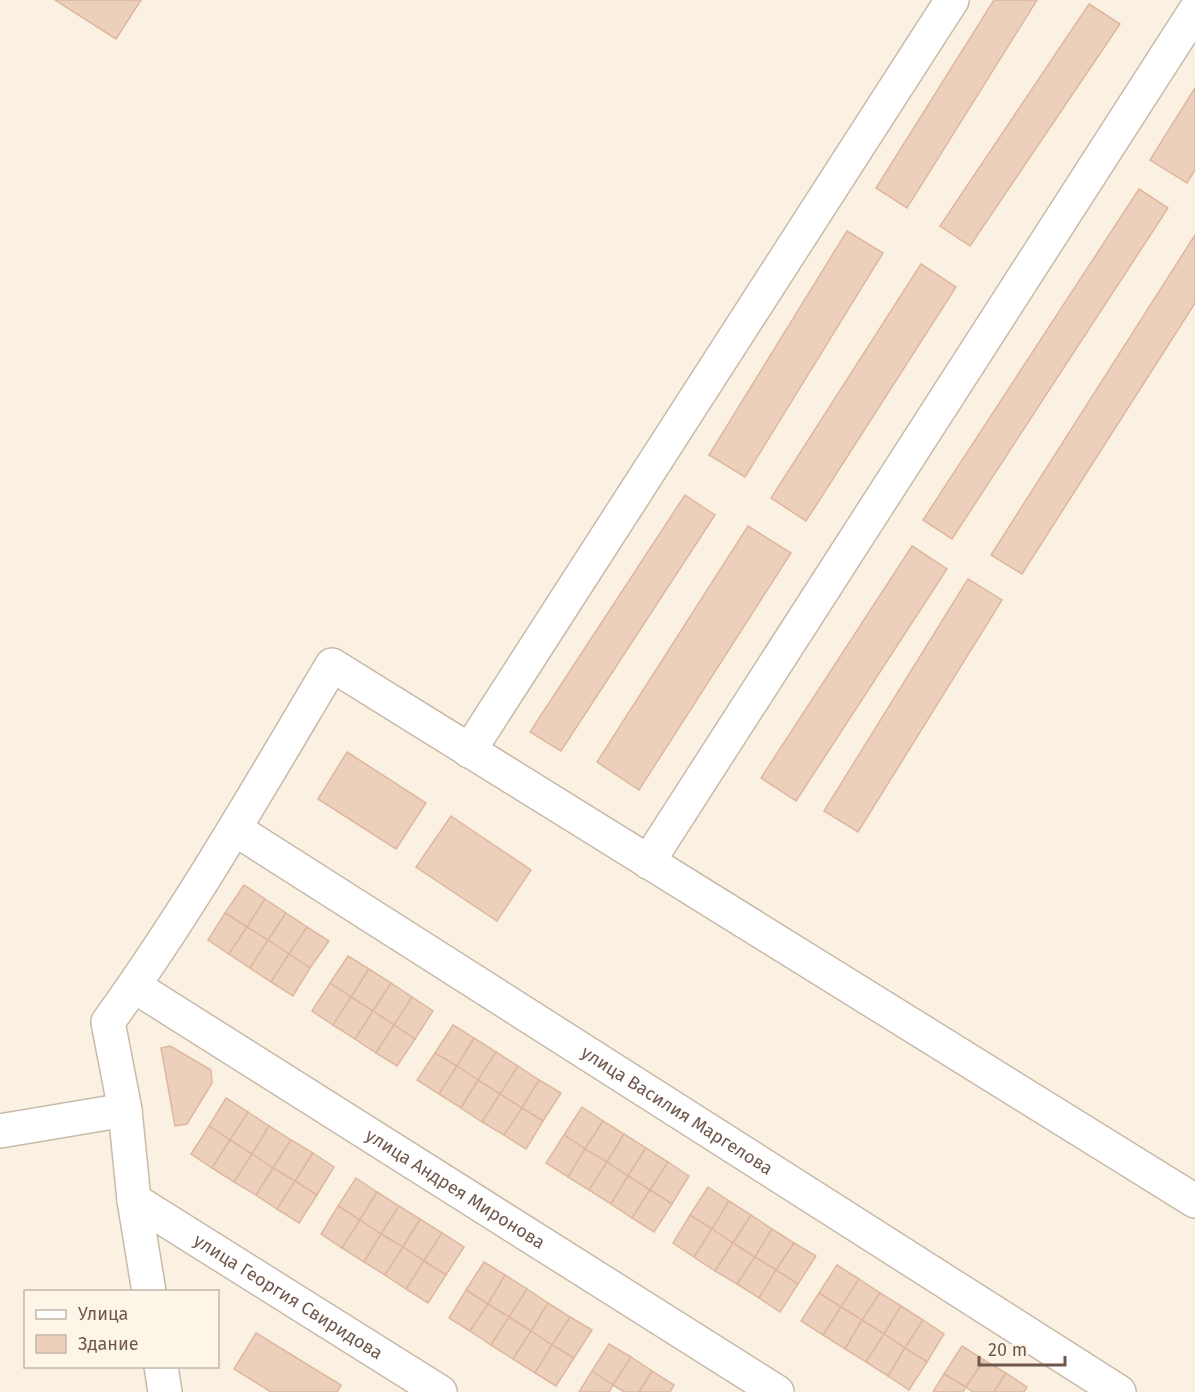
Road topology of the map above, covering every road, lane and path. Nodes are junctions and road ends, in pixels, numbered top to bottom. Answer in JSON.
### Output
{"nodes":[{"id":1,"x":952,"y":0,"type":"edge"},
{"id":2,"x":1195,"y":11,"type":"edge"},
{"id":3,"x":469,"y":751,"type":"junction"},
{"id":4,"x":235,"y":829,"type":"junction"},
{"id":5,"x":648,"y":862,"type":"junction"},
{"id":6,"x":134,"y":986,"type":"junction"},
{"id":7,"x":125,"y":1110,"type":"junction"},
{"id":8,"x":0,"y":1131,"type":"edge"},
{"id":9,"x":134,"y":1200,"type":"junction"},
{"id":10,"x":1195,"y":1202,"type":"edge"},
{"id":11,"x":149,"y":1290,"type":"edge"},
{"id":12,"x":161,"y":1368,"type":"edge"},
{"id":13,"x":165,"y":1392,"type":"edge"},
{"id":14,"x":440,"y":1392,"type":"edge"},
{"id":15,"x":777,"y":1392,"type":"edge"},
{"id":16,"x":1119,"y":1392,"type":"edge"}],
"edges":[{"from":1,"to":3,"type":"street"},
{"from":2,"to":5,"type":"street"},
{"from":3,"to":4,"type":"street"},
{"from":3,"to":5,"type":"street"},
{"from":4,"to":6,"type":"street"},
{"from":4,"to":16,"type":"street","name":"улица Василия Маргелова"},
{"from":5,"to":10,"type":"street"},
{"from":6,"to":7,"type":"street"},
{"from":6,"to":15,"type":"street","name":"улица Андрея Миронова"},
{"from":7,"to":8,"type":"street"},
{"from":7,"to":9,"type":"street"},
{"from":9,"to":11,"type":"street"},
{"from":9,"to":14,"type":"street","name":"улица Георгия Свиридова"},
{"from":12,"to":13,"type":"street"}]}
